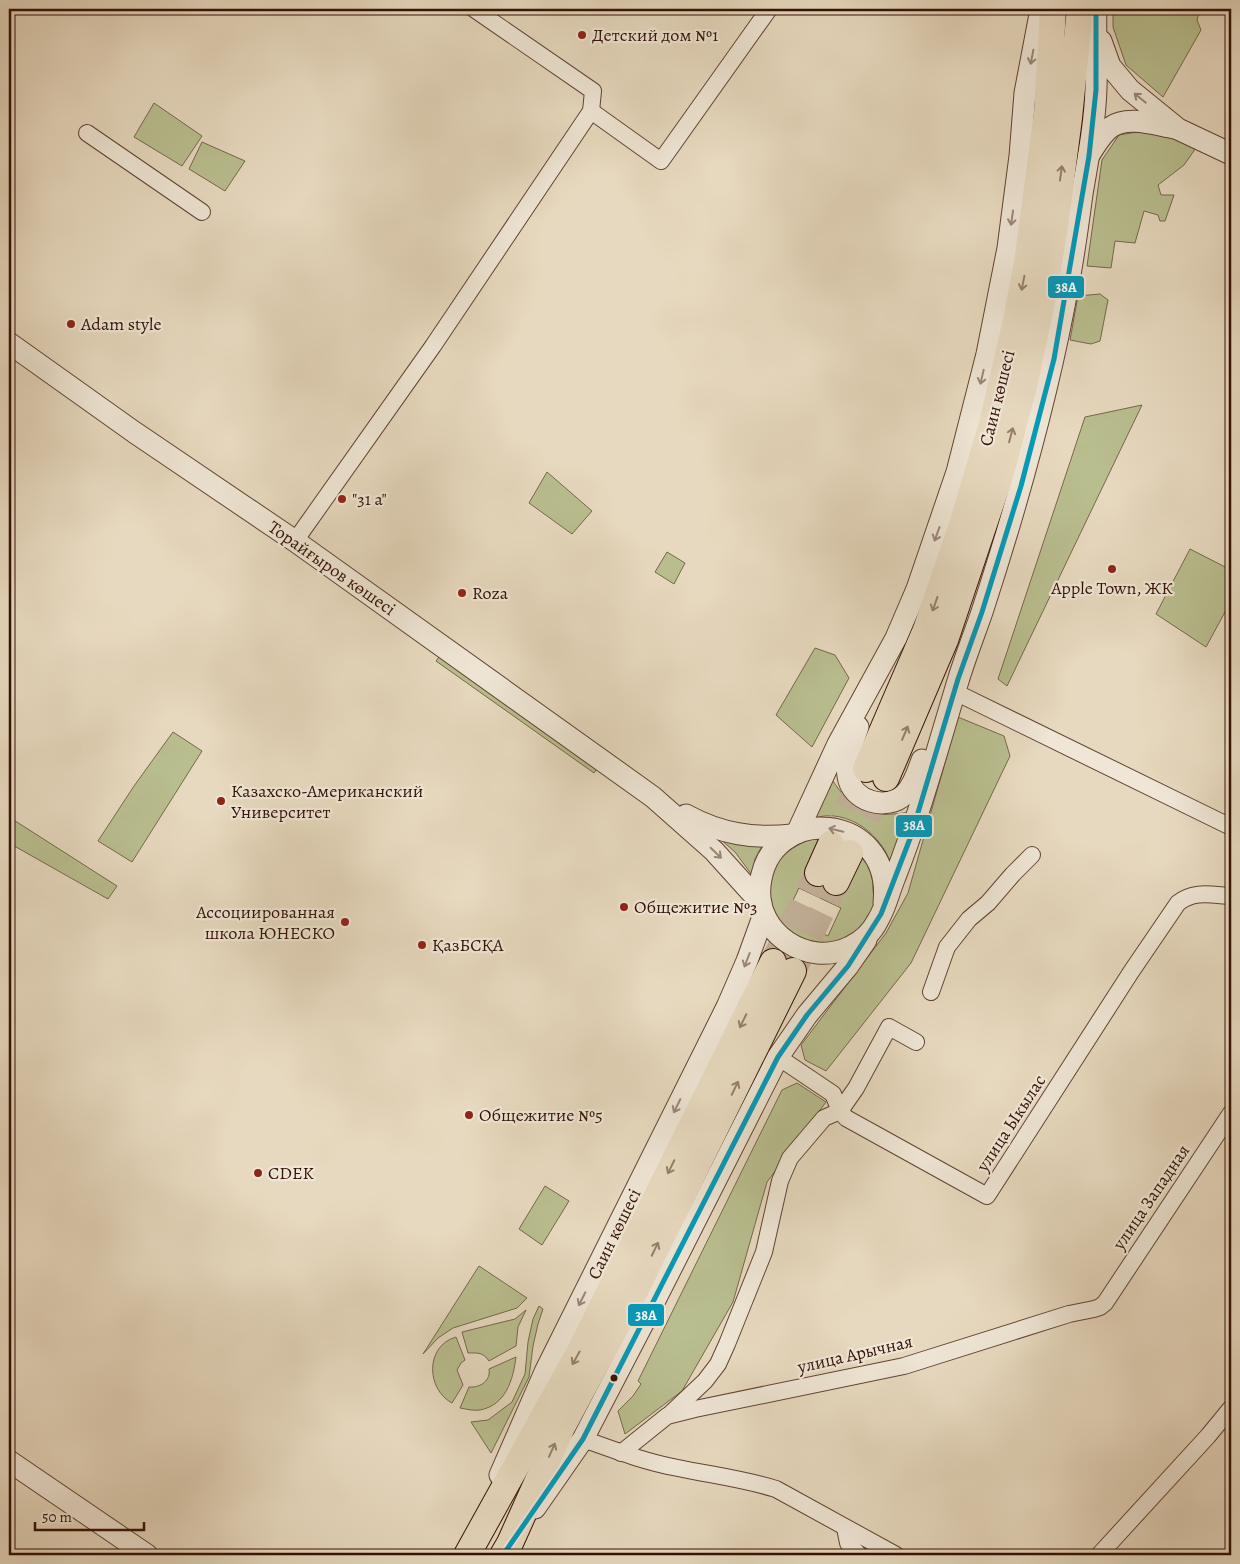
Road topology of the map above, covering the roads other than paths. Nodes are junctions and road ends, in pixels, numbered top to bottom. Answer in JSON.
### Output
{"nodes":[{"id":1,"x":474,"y":9,"type":"edge"},
{"id":2,"x":769,"y":9,"type":"edge"},
{"id":3,"x":1041,"y":9,"type":"edge"},
{"id":4,"x":1053,"y":9,"type":"edge"},
{"id":5,"x":1090,"y":15,"type":"edge"},
{"id":6,"x":591,"y":110,"type":"junction"},
{"id":7,"x":1178,"y":129,"type":"junction"},
{"id":8,"x":87,"y":134,"type":"dead end"},
{"id":9,"x":1231,"y":154,"type":"edge"},
{"id":10,"x":1089,"y":156,"type":"junction"},
{"id":11,"x":202,"y":212,"type":"dead end"},
{"id":12,"x":9,"y":343,"type":"edge"},
{"id":13,"x":295,"y":541,"type":"junction"},
{"id":14,"x":874,"y":678,"type":"junction"},
{"id":15,"x":955,"y":692,"type":"junction"},
{"id":16,"x":653,"y":797,"type":"junction"},
{"id":17,"x":1231,"y":827,"type":"edge"},
{"id":18,"x":794,"y":834,"type":"junction"},
{"id":19,"x":841,"y":849,"type":"tunnel mouth"},
{"id":20,"x":1032,"y":855,"type":"dead end"},
{"id":21,"x":827,"y":878,"type":"tunnel mouth"},
{"id":22,"x":1231,"y":896,"type":"edge"},
{"id":23,"x":884,"y":903,"type":"junction"},
{"id":24,"x":762,"y":909,"type":"junction"},
{"id":25,"x":876,"y":924,"type":"junction"},
{"id":26,"x":931,"y":992,"type":"dead end"},
{"id":27,"x":916,"y":1042,"type":"dead end"},
{"id":28,"x":778,"y":1057,"type":"junction"},
{"id":29,"x":840,"y":1111,"type":"junction"},
{"id":30,"x":1231,"y":1113,"type":"edge"},
{"id":31,"x":1104,"y":1303,"type":"joint"},
{"id":32,"x":1231,"y":1408,"type":"edge"},
{"id":33,"x":667,"y":1416,"type":"junction"},
{"id":34,"x":583,"y":1439,"type":"junction"},
{"id":35,"x":621,"y":1453,"type":"junction"},
{"id":36,"x":9,"y":1461,"type":"edge"},
{"id":37,"x":845,"y":1528,"type":"junction"},
{"id":38,"x":506,"y":1549,"type":"edge"},
{"id":39,"x":468,"y":1554,"type":"edge"},
{"id":40,"x":147,"y":1555,"type":"edge"},
{"id":41,"x":858,"y":1555,"type":"edge"},
{"id":42,"x":896,"y":1555,"type":"edge"},
{"id":43,"x":1099,"y":1555,"type":"edge"}],
"edges":[{"from":1,"to":6,"type":"street"},
{"from":2,"to":6,"type":"street"},
{"from":3,"to":14,"type":"street","one_way":true},
{"from":4,"to":5,"type":"main road","name":"Саин көшесі","one_way":true},
{"from":7,"to":5,"type":"street","one_way":true},
{"from":5,"to":10,"type":"street"},
{"from":6,"to":13,"type":"street"},
{"from":7,"to":9,"type":"street"},
{"from":7,"to":10,"type":"street"},
{"from":8,"to":11,"type":"street"},
{"from":10,"to":15,"type":"street"},
{"from":12,"to":13,"type":"street","name":"Торайғыров көшесі"},
{"from":13,"to":16,"type":"street","name":"Торайғыров көшесі"},
{"from":14,"to":15,"type":"street"},
{"from":14,"to":18,"type":"street"},
{"from":15,"to":17,"type":"street"},
{"from":15,"to":23,"type":"street"},
{"from":16,"to":18,"type":"street"},
{"from":16,"to":24,"type":"street","one_way":true},
{"from":23,"to":18,"type":"street","one_way":true},
{"from":18,"to":24,"type":"street"},
{"from":19,"to":21,"type":"main road"},
{"from":20,"to":26,"type":"street"},
{"from":22,"to":29,"type":"street","name":"улица Ыкылас"},
{"from":23,"to":25,"type":"street"},
{"from":24,"to":25,"type":"street"},
{"from":24,"to":39,"type":"street","name":"Саин көшесі","one_way":true},
{"from":25,"to":28,"type":"street"},
{"from":27,"to":29,"type":"street"},
{"from":28,"to":29,"type":"street","name":"улица Ыкылас"},
{"from":28,"to":34,"type":"street"},
{"from":29,"to":33,"type":"street"},
{"from":30,"to":31,"type":"street","name":"улица Западная"},
{"from":31,"to":33,"type":"street","name":"улица Арычная"},
{"from":32,"to":43,"type":"street"},
{"from":33,"to":35,"type":"street","name":"улица Арычная"},
{"from":34,"to":35,"type":"street"},
{"from":34,"to":38,"type":"street"},
{"from":35,"to":37,"type":"street"},
{"from":36,"to":40,"type":"street"},
{"from":37,"to":41,"type":"street"},
{"from":37,"to":42,"type":"street"},
{"from":38,"to":39,"type":"main road","one_way":true}]}
